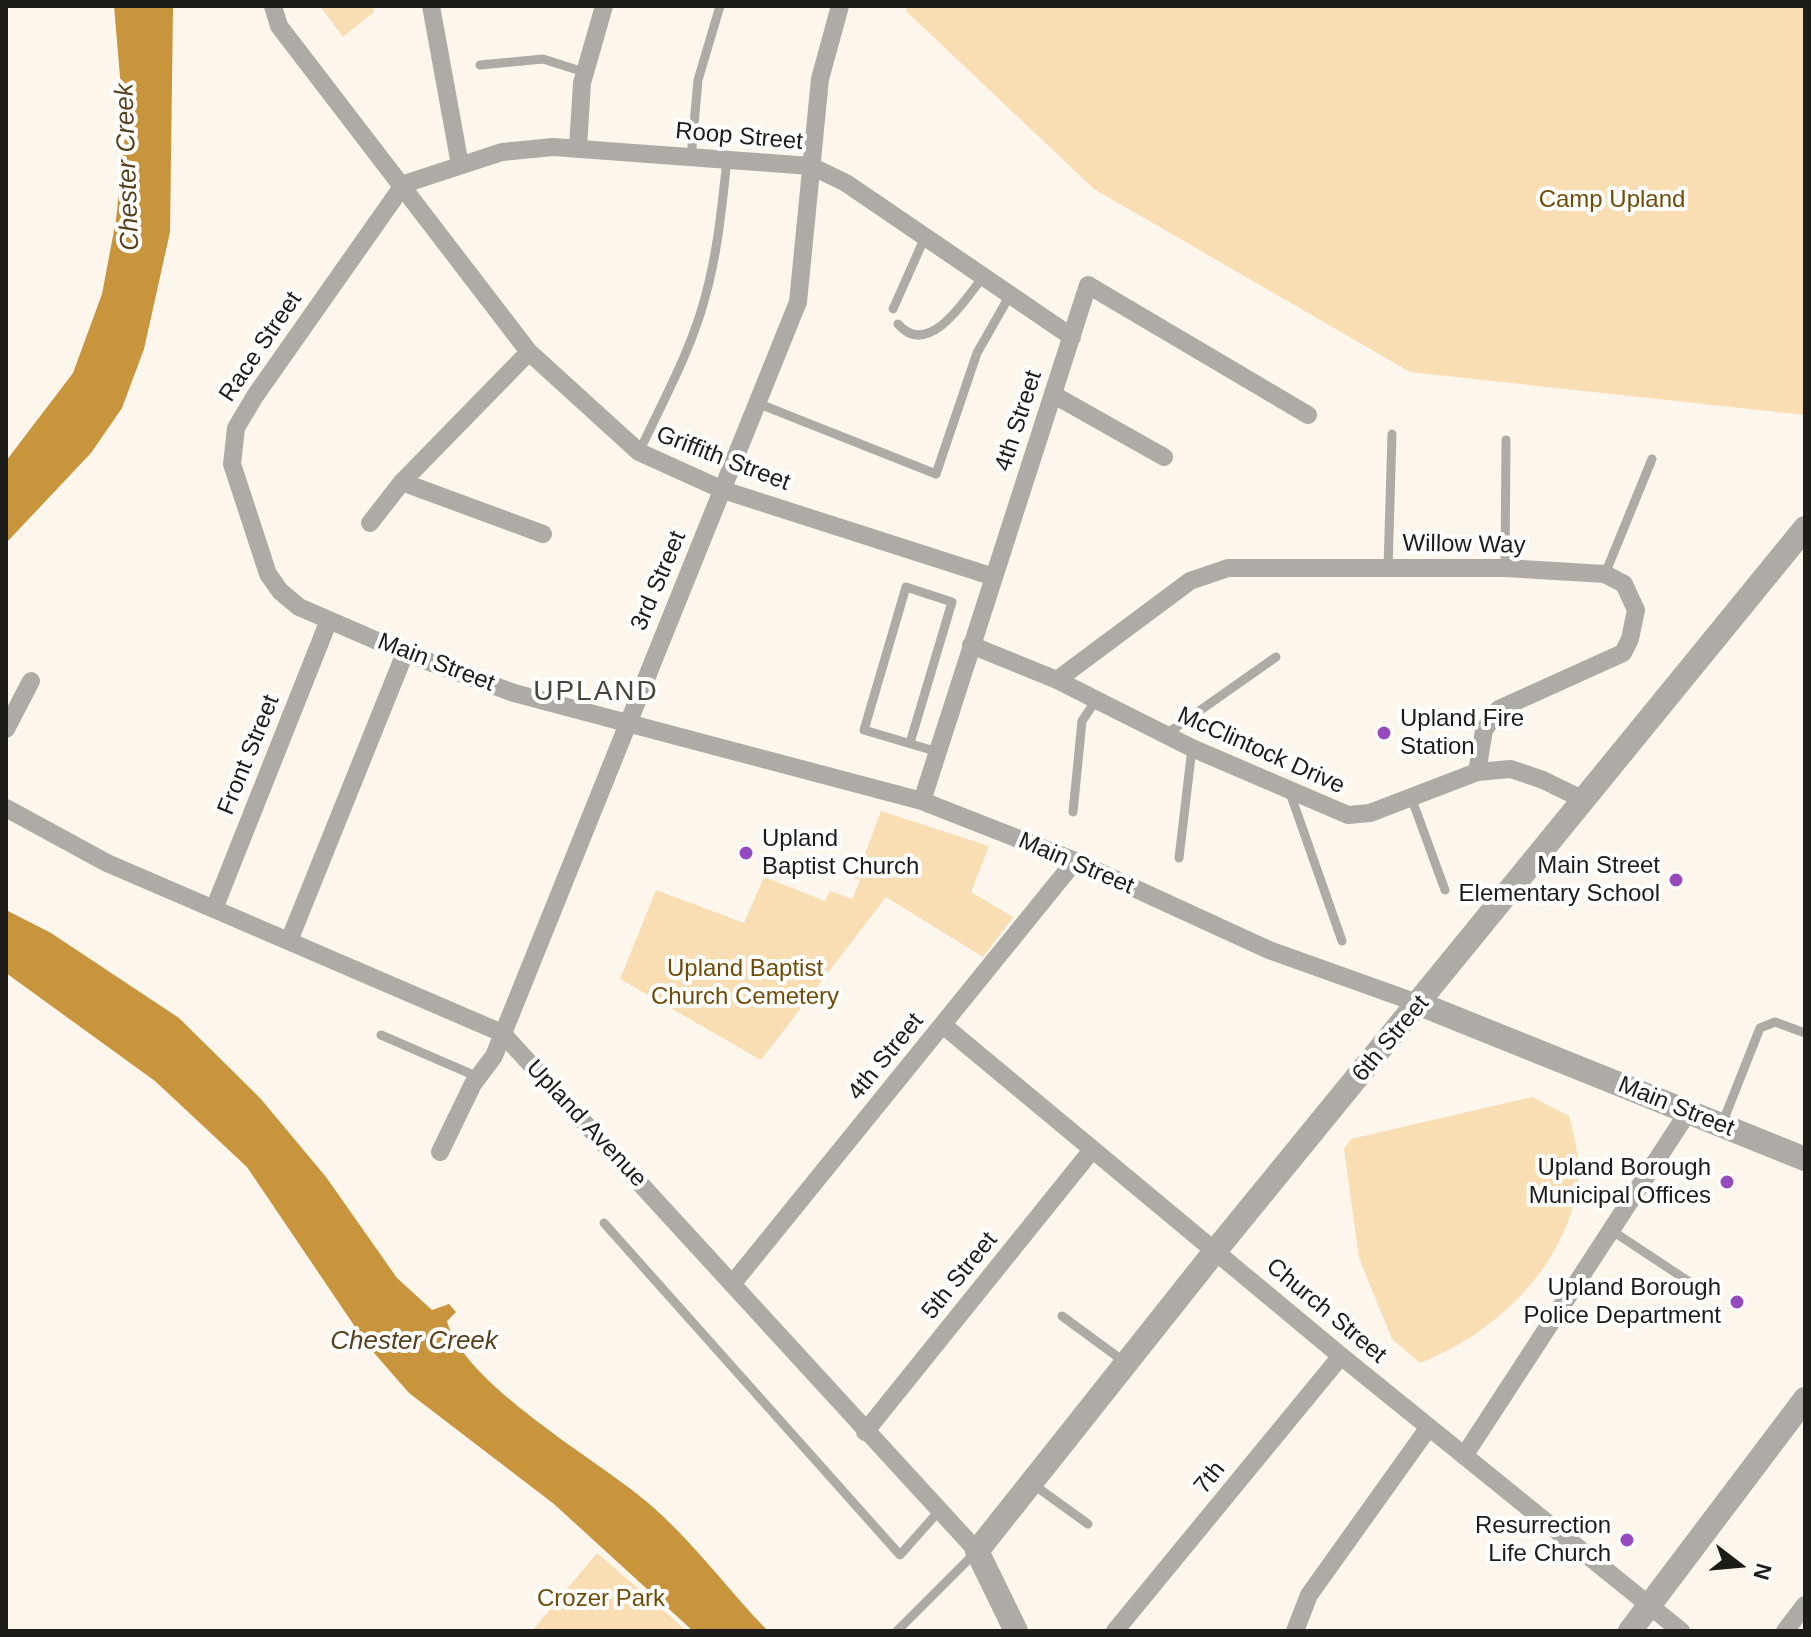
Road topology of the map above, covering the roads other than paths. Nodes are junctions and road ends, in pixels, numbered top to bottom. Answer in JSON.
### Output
{"nodes":[{"id":1,"x":273,"y":6,"type":"edge"},
{"id":2,"x":431,"y":6,"type":"edge"},
{"id":3,"x":604,"y":6,"type":"edge"},
{"id":4,"x":720,"y":6,"type":"edge"},
{"id":5,"x":840,"y":6,"type":"edge"},
{"id":6,"x":480,"y":65,"type":"dead end"},
{"id":7,"x":584,"y":72,"type":"junction"},
{"id":8,"x":578,"y":147,"type":"junction"},
{"id":9,"x":691,"y":158,"type":"junction"},
{"id":10,"x":727,"y":160,"type":"junction"},
{"id":11,"x":460,"y":165,"type":"junction"},
{"id":12,"x":811,"y":166,"type":"junction"},
{"id":13,"x":404,"y":184,"type":"junction"},
{"id":14,"x":925,"y":237,"type":"junction"},
{"id":15,"x":983,"y":277,"type":"junction"},
{"id":16,"x":1010,"y":295,"type":"junction"},
{"id":17,"x":893,"y":309,"type":"dead end"},
{"id":18,"x":898,"y":324,"type":"dead end"},
{"id":19,"x":1072,"y":337,"type":"junction"},
{"id":20,"x":529,"y":352,"type":"junction"},
{"id":21,"x":1054,"y":395,"type":"junction"},
{"id":22,"x":757,"y":403,"type":"junction"},
{"id":23,"x":1308,"y":415,"type":"dead end"},
{"id":24,"x":1392,"y":434,"type":"dead end"},
{"id":25,"x":1506,"y":440,"type":"dead end"},
{"id":26,"x":639,"y":452,"type":"junction"},
{"id":27,"x":1164,"y":457,"type":"dead end"},
{"id":28,"x":1652,"y":459,"type":"dead end"},
{"id":29,"x":402,"y":482,"type":"junction"},
{"id":30,"x":723,"y":490,"type":"junction"},
{"id":31,"x":370,"y":523,"type":"dead end"},
{"id":32,"x":1805,"y":528,"type":"edge"},
{"id":33,"x":543,"y":534,"type":"dead end"},
{"id":34,"x":1388,"y":568,"type":"junction"},
{"id":35,"x":1505,"y":568,"type":"junction"},
{"id":36,"x":1605,"y":574,"type":"junction"},
{"id":37,"x":994,"y":577,"type":"junction"},
{"id":38,"x":329,"y":620,"type":"junction"},
{"id":39,"x":971,"y":645,"type":"junction"},
{"id":40,"x":405,"y":653,"type":"junction"},
{"id":41,"x":1276,"y":657,"type":"dead end"},
{"id":42,"x":1057,"y":680,"type":"junction"},
{"id":43,"x":31,"y":681,"type":"dead end"},
{"id":44,"x":1096,"y":700,"type":"junction"},
{"id":45,"x":625,"y":724,"type":"junction"},
{"id":46,"x":6,"y":729,"type":"edge"},
{"id":47,"x":1165,"y":735,"type":"junction"},
{"id":48,"x":910,"y":743,"type":"junction"},
{"id":49,"x":1192,"y":748,"type":"junction"},
{"id":50,"x":938,"y":752,"type":"junction"},
{"id":51,"x":1477,"y":772,"type":"junction"},
{"id":52,"x":1289,"y":790,"type":"junction"},
{"id":53,"x":1411,"y":797,"type":"junction"},
{"id":54,"x":1584,"y":800,"type":"junction"},
{"id":55,"x":922,"y":801,"type":"junction"},
{"id":56,"x":6,"y":808,"type":"edge"},
{"id":57,"x":1073,"y":812,"type":"dead end"},
{"id":58,"x":1179,"y":858,"type":"dead end"},
{"id":59,"x":1075,"y":861,"type":"junction"},
{"id":60,"x":1445,"y":890,"type":"dead end"},
{"id":61,"x":214,"y":909,"type":"junction"},
{"id":62,"x":289,"y":941,"type":"junction"},
{"id":63,"x":1342,"y":941,"type":"dead end"},
{"id":64,"x":1420,"y":1004,"type":"junction"},
{"id":65,"x":943,"y":1025,"type":"junction"},
{"id":66,"x":502,"y":1033,"type":"junction"},
{"id":67,"x":1805,"y":1033,"type":"edge"},
{"id":68,"x":381,"y":1035,"type":"dead end"},
{"id":69,"x":478,"y":1077,"type":"junction"},
{"id":70,"x":1688,"y":1112,"type":"junction"},
{"id":71,"x":1722,"y":1125,"type":"junction"},
{"id":72,"x":1092,"y":1150,"type":"junction"},
{"id":73,"x":440,"y":1152,"type":"dead end"},
{"id":74,"x":1805,"y":1159,"type":"edge"},
{"id":75,"x":604,"y":1223,"type":"dead end"},
{"id":76,"x":1611,"y":1230,"type":"junction"},
{"id":77,"x":1216,"y":1250,"type":"junction"},
{"id":78,"x":733,"y":1283,"type":"junction"},
{"id":79,"x":1691,"y":1283,"type":"dead end"},
{"id":80,"x":1062,"y":1316,"type":"dead end"},
{"id":81,"x":1341,"y":1356,"type":"junction"},
{"id":82,"x":1126,"y":1363,"type":"junction"},
{"id":83,"x":1805,"y":1399,"type":"edge"},
{"id":84,"x":1429,"y":1427,"type":"junction"},
{"id":85,"x":865,"y":1432,"type":"junction"},
{"id":86,"x":1464,"y":1456,"type":"junction"},
{"id":87,"x":1031,"y":1483,"type":"junction"},
{"id":88,"x":939,"y":1511,"type":"junction"},
{"id":89,"x":1088,"y":1524,"type":"dead end"},
{"id":90,"x":977,"y":1551,"type":"junction"},
{"id":91,"x":1805,"y":1605,"type":"edge"},
{"id":92,"x":1649,"y":1608,"type":"junction"},
{"id":93,"x":897,"y":1631,"type":"edge"},
{"id":94,"x":1016,"y":1631,"type":"edge"},
{"id":95,"x":1115,"y":1631,"type":"edge"},
{"id":96,"x":1295,"y":1631,"type":"edge"},
{"id":97,"x":1630,"y":1631,"type":"edge"},
{"id":98,"x":1681,"y":1631,"type":"edge"},
{"id":99,"x":1785,"y":1631,"type":"edge"}],
"edges":[{"from":1,"to":13,"type":"street","name":"Griffith Street"},
{"from":2,"to":11,"type":"street"},
{"from":3,"to":7,"type":"street"},
{"from":4,"to":9,"type":"lane"},
{"from":5,"to":12,"type":"street","name":"3rd Street"},
{"from":6,"to":7,"type":"lane"},
{"from":7,"to":8,"type":"street"},
{"from":8,"to":9,"type":"street","name":"Roop Street"},
{"from":8,"to":11,"type":"street","name":"Roop Street"},
{"from":9,"to":10,"type":"street","name":"Roop Street"},
{"from":10,"to":12,"type":"street","name":"Roop Street"},
{"from":10,"to":26,"type":"lane"},
{"from":11,"to":13,"type":"street","name":"Roop Street"},
{"from":12,"to":14,"type":"street","name":"Roop Street"},
{"from":12,"to":22,"type":"street","name":"3rd Street"},
{"from":13,"to":20,"type":"street","name":"Griffith Street"},
{"from":13,"to":38,"type":"street","name":"Race Street"},
{"from":14,"to":15,"type":"street","name":"Roop Street"},
{"from":14,"to":17,"type":"lane"},
{"from":15,"to":16,"type":"street","name":"Roop Street"},
{"from":15,"to":18,"type":"lane"},
{"from":16,"to":19,"type":"street","name":"Roop Street"},
{"from":16,"to":22,"type":"lane"},
{"from":19,"to":21,"type":"street","name":"4th Street"},
{"from":19,"to":23,"type":"street","name":"4th Street"},
{"from":20,"to":26,"type":"street","name":"Griffith Street"},
{"from":20,"to":29,"type":"street"},
{"from":21,"to":27,"type":"street"},
{"from":21,"to":37,"type":"street","name":"4th Street"},
{"from":22,"to":30,"type":"street","name":"3rd Street"},
{"from":24,"to":34,"type":"lane"},
{"from":25,"to":35,"type":"lane"},
{"from":26,"to":30,"type":"street","name":"Griffith Street"},
{"from":28,"to":36,"type":"lane"},
{"from":29,"to":31,"type":"street"},
{"from":29,"to":33,"type":"street"},
{"from":30,"to":37,"type":"street","name":"Griffith Street"},
{"from":30,"to":45,"type":"street","name":"3rd Street"},
{"from":32,"to":54,"type":"street","name":"6th Street"},
{"from":34,"to":35,"type":"street","name":"Willow Way"},
{"from":34,"to":42,"type":"street","name":"Willow Way"},
{"from":35,"to":36,"type":"street","name":"Willow Way"},
{"from":36,"to":51,"type":"street"},
{"from":37,"to":39,"type":"street","name":"4th Street"},
{"from":38,"to":40,"type":"street","name":"Main Street"},
{"from":38,"to":61,"type":"street","name":"Front Street"},
{"from":39,"to":42,"type":"street","name":"McClintock Drive"},
{"from":39,"to":50,"type":"street","name":"4th Street"},
{"from":40,"to":45,"type":"street","name":"Main Street"},
{"from":40,"to":62,"type":"street"},
{"from":41,"to":47,"type":"lane"},
{"from":42,"to":44,"type":"street","name":"McClintock Drive"},
{"from":43,"to":46,"type":"street"},
{"from":44,"to":47,"type":"street","name":"McClintock Drive"},
{"from":44,"to":57,"type":"lane"},
{"from":45,"to":55,"type":"street","name":"Main Street"},
{"from":45,"to":66,"type":"street","name":"3rd Street"},
{"from":47,"to":49,"type":"street","name":"McClintock Drive"},
{"from":48,"to":48,"type":"lane"},
{"from":48,"to":50,"type":"lane"},
{"from":49,"to":52,"type":"street","name":"McClintock Drive"},
{"from":49,"to":58,"type":"lane"},
{"from":50,"to":55,"type":"street","name":"4th Street"},
{"from":51,"to":53,"type":"street","name":"McClintock Drive"},
{"from":51,"to":54,"type":"street","name":"McClintock Drive"},
{"from":52,"to":53,"type":"street","name":"McClintock Drive"},
{"from":52,"to":63,"type":"lane"},
{"from":53,"to":60,"type":"lane"},
{"from":54,"to":64,"type":"street","name":"6th Street"},
{"from":55,"to":59,"type":"street","name":"Main Street"},
{"from":56,"to":61,"type":"street","name":"Upland Avenue"},
{"from":59,"to":64,"type":"street","name":"Main Street"},
{"from":59,"to":65,"type":"street","name":"4th Street"},
{"from":61,"to":62,"type":"street","name":"Upland Avenue"},
{"from":62,"to":66,"type":"street","name":"Upland Avenue"},
{"from":64,"to":70,"type":"street","name":"Main Street"},
{"from":64,"to":77,"type":"street","name":"6th Street"},
{"from":65,"to":72,"type":"street","name":"Church Street"},
{"from":65,"to":78,"type":"street","name":"4th Street"},
{"from":66,"to":69,"type":"street","name":"3rd Street"},
{"from":66,"to":78,"type":"street","name":"Upland Avenue"},
{"from":67,"to":71,"type":"lane"},
{"from":68,"to":69,"type":"lane"},
{"from":69,"to":73,"type":"street","name":"3rd Street"},
{"from":70,"to":71,"type":"street","name":"Main Street"},
{"from":70,"to":76,"type":"street"},
{"from":71,"to":74,"type":"street","name":"Main Street"},
{"from":72,"to":77,"type":"street","name":"Church Street"},
{"from":72,"to":85,"type":"street","name":"5th Street"},
{"from":75,"to":88,"type":"lane"},
{"from":76,"to":79,"type":"lane"},
{"from":76,"to":86,"type":"street"},
{"from":77,"to":81,"type":"street","name":"Church Street"},
{"from":77,"to":82,"type":"street","name":"6th Street"},
{"from":78,"to":85,"type":"street","name":"Upland Avenue"},
{"from":80,"to":82,"type":"lane"},
{"from":81,"to":84,"type":"street","name":"Church Street"},
{"from":81,"to":95,"type":"street","name":"7th"},
{"from":82,"to":87,"type":"street","name":"6th Street"},
{"from":83,"to":92,"type":"street"},
{"from":84,"to":86,"type":"street","name":"Church Street"},
{"from":84,"to":96,"type":"street"},
{"from":85,"to":88,"type":"street","name":"Upland Avenue"},
{"from":86,"to":92,"type":"street","name":"Church Street"},
{"from":87,"to":89,"type":"lane"},
{"from":87,"to":90,"type":"street","name":"6th Street"},
{"from":88,"to":90,"type":"street","name":"Upland Avenue"},
{"from":90,"to":93,"type":"lane"},
{"from":90,"to":94,"type":"street","name":"Upland Avenue"},
{"from":91,"to":99,"type":"street"},
{"from":92,"to":97,"type":"street"},
{"from":92,"to":98,"type":"street","name":"Church Street"}]}
